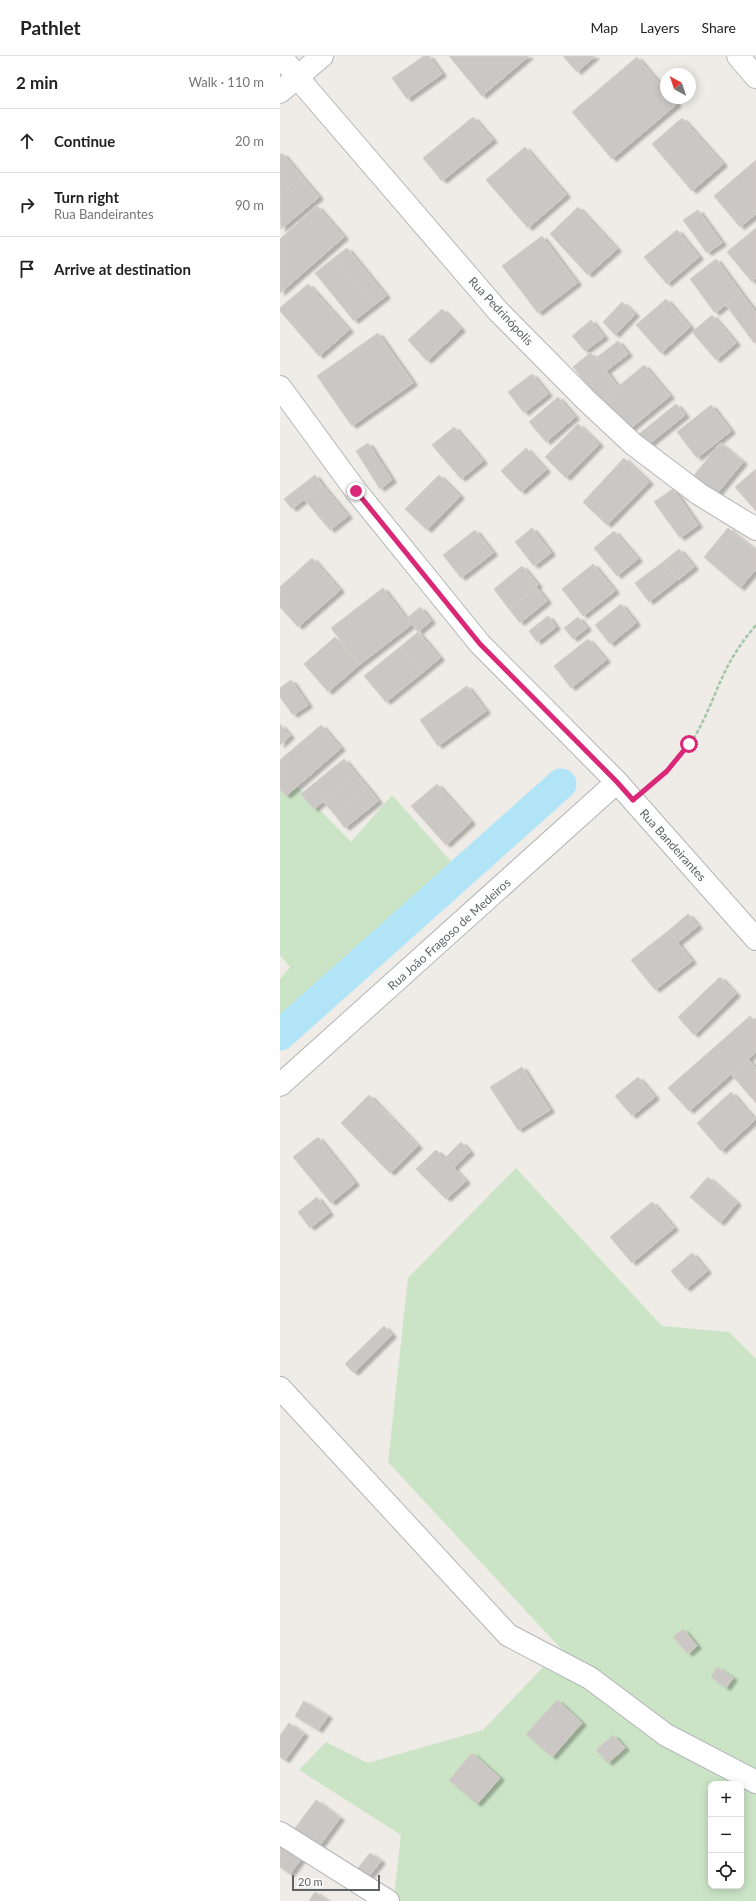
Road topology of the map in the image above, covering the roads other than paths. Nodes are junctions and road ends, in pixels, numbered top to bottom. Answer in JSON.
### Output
{"nodes":[{"id":1,"x":281,"y":56,"type":"edge"},
{"id":2,"x":322,"y":56,"type":"edge"},
{"id":3,"x":738,"y":56,"type":"edge"},
{"id":4,"x":297,"y":77,"type":"junction"},
{"id":5,"x":756,"y":77,"type":"edge"},
{"id":6,"x":280,"y":92,"type":"edge"},
{"id":7,"x":280,"y":386,"type":"edge"},
{"id":8,"x":756,"y":529,"type":"edge"},
{"id":9,"x":617,"y":782,"type":"junction"},
{"id":10,"x":756,"y":939,"type":"edge"},
{"id":11,"x":280,"y":1085,"type":"edge"},
{"id":12,"x":280,"y":1388,"type":"edge"},
{"id":13,"x":756,"y":1782,"type":"edge"},
{"id":14,"x":280,"y":1833,"type":"edge"},
{"id":15,"x":388,"y":1901,"type":"edge"}],
"edges":[{"from":1,"to":4,"type":"street","name":"Rua Pedrinópolis"},
{"from":2,"to":4,"type":"street"},
{"from":3,"to":5,"type":"street"},
{"from":4,"to":6,"type":"street"},
{"from":4,"to":8,"type":"street","name":"Rua Pedrinópolis"},
{"from":7,"to":9,"type":"street","name":"Rua Bandeirantes"},
{"from":9,"to":10,"type":"street","name":"Rua Bandeirantes"},
{"from":9,"to":11,"type":"street","name":"Rua João Fragoso de Medeiros"},
{"from":12,"to":13,"type":"street"},
{"from":14,"to":15,"type":"street"}]}
